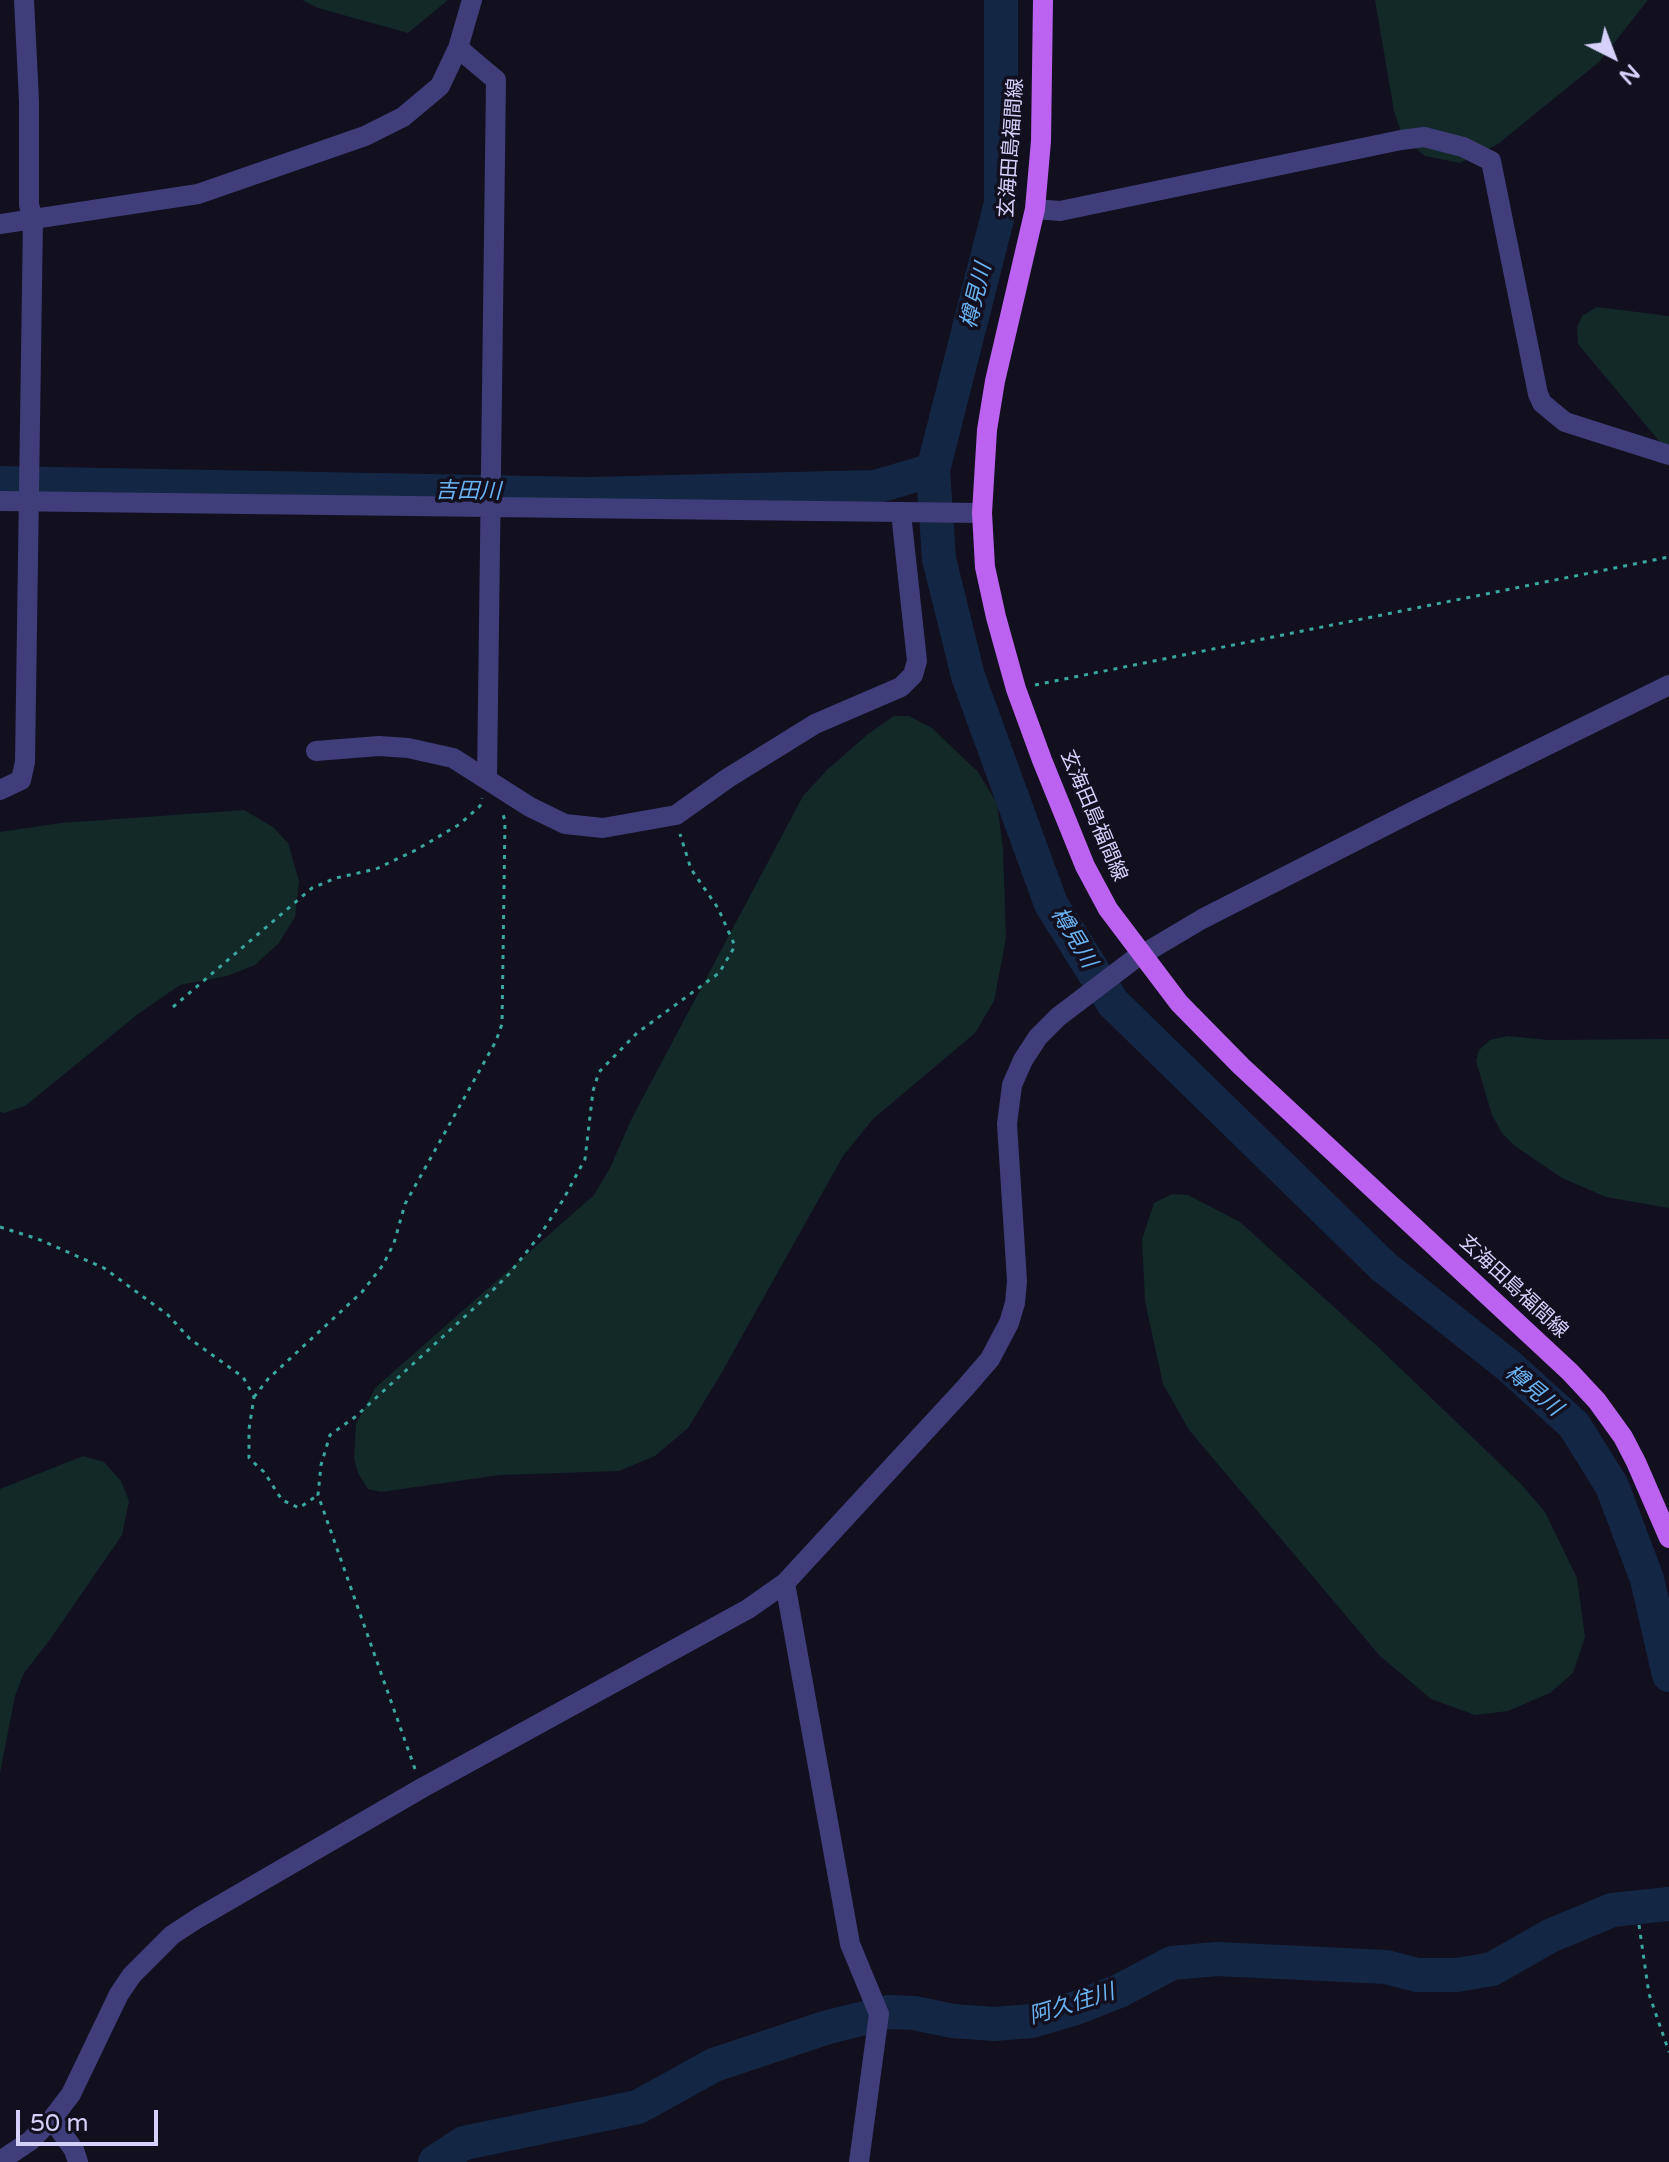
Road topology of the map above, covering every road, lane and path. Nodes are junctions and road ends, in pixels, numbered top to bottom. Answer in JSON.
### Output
{"nodes":[{"id":1,"x":24,"y":0,"type":"edge"},
{"id":2,"x":472,"y":0,"type":"edge"},
{"id":3,"x":1043,"y":0,"type":"edge"},
{"id":4,"x":458,"y":48,"type":"junction"},
{"id":5,"x":1035,"y":209,"type":"junction"},
{"id":6,"x":33,"y":218,"type":"junction"},
{"id":7,"x":0,"y":224,"type":"edge"},
{"id":8,"x":1669,"y":455,"type":"edge"},
{"id":9,"x":0,"y":501,"type":"edge"},
{"id":10,"x":28,"y":502,"type":"junction"},
{"id":11,"x":491,"y":508,"type":"junction"},
{"id":12,"x":907,"y":513,"type":"junction"},
{"id":13,"x":975,"y":513,"type":"junction"},
{"id":14,"x":1669,"y":557,"type":"edge"},
{"id":15,"x":1669,"y":685,"type":"edge"},
{"id":16,"x":1016,"y":689,"type":"junction"},
{"id":17,"x":316,"y":751,"type":"dead end"},
{"id":18,"x":487,"y":779,"type":"junction"},
{"id":19,"x":0,"y":790,"type":"edge"},
{"id":20,"x":676,"y":815,"type":"junction"},
{"id":21,"x":1137,"y":957,"type":"junction"},
{"id":22,"x":173,"y":1007,"type":"dead end"},
{"id":23,"x":0,"y":1227,"type":"edge"},
{"id":24,"x":254,"y":1397,"type":"junction"},
{"id":25,"x":318,"y":1495,"type":"junction"},
{"id":26,"x":1669,"y":1538,"type":"edge"},
{"id":27,"x":785,"y":1583,"type":"junction"},
{"id":28,"x":422,"y":1788,"type":"junction"},
{"id":29,"x":1639,"y":1925,"type":"dead end"},
{"id":30,"x":1669,"y":2052,"type":"edge"},
{"id":31,"x":52,"y":2119,"type":"junction"},
{"id":32,"x":0,"y":2161,"type":"edge"},
{"id":33,"x":78,"y":2162,"type":"edge"},
{"id":34,"x":859,"y":2162,"type":"edge"}],
"edges":[{"from":1,"to":6,"type":"street"},
{"from":2,"to":4,"type":"street"},
{"from":3,"to":5,"type":"main road","name":"玄海田島福間線"},
{"from":4,"to":6,"type":"street"},
{"from":4,"to":11,"type":"street"},
{"from":5,"to":8,"type":"street"},
{"from":5,"to":13,"type":"main road","name":"玄海田島福間線"},
{"from":6,"to":7,"type":"street"},
{"from":6,"to":10,"type":"street"},
{"from":9,"to":10,"type":"street"},
{"from":10,"to":11,"type":"street"},
{"from":10,"to":19,"type":"street"},
{"from":11,"to":12,"type":"street"},
{"from":11,"to":18,"type":"street"},
{"from":12,"to":13,"type":"street"},
{"from":12,"to":20,"type":"street"},
{"from":13,"to":16,"type":"main road","name":"玄海田島福間線"},
{"from":14,"to":16,"type":"path"},
{"from":15,"to":21,"type":"street"},
{"from":16,"to":21,"type":"main road","name":"玄海田島福間線"},
{"from":17,"to":18,"type":"street"},
{"from":18,"to":20,"type":"street"},
{"from":18,"to":22,"type":"path"},
{"from":18,"to":24,"type":"path"},
{"from":20,"to":25,"type":"path"},
{"from":21,"to":26,"type":"main road","name":"玄海田島福間線"},
{"from":21,"to":27,"type":"street"},
{"from":23,"to":24,"type":"path"},
{"from":24,"to":25,"type":"path"},
{"from":25,"to":28,"type":"path"},
{"from":27,"to":28,"type":"street"},
{"from":27,"to":34,"type":"street"},
{"from":28,"to":31,"type":"street"},
{"from":29,"to":30,"type":"path"},
{"from":31,"to":32,"type":"street"},
{"from":31,"to":33,"type":"street"}]}
